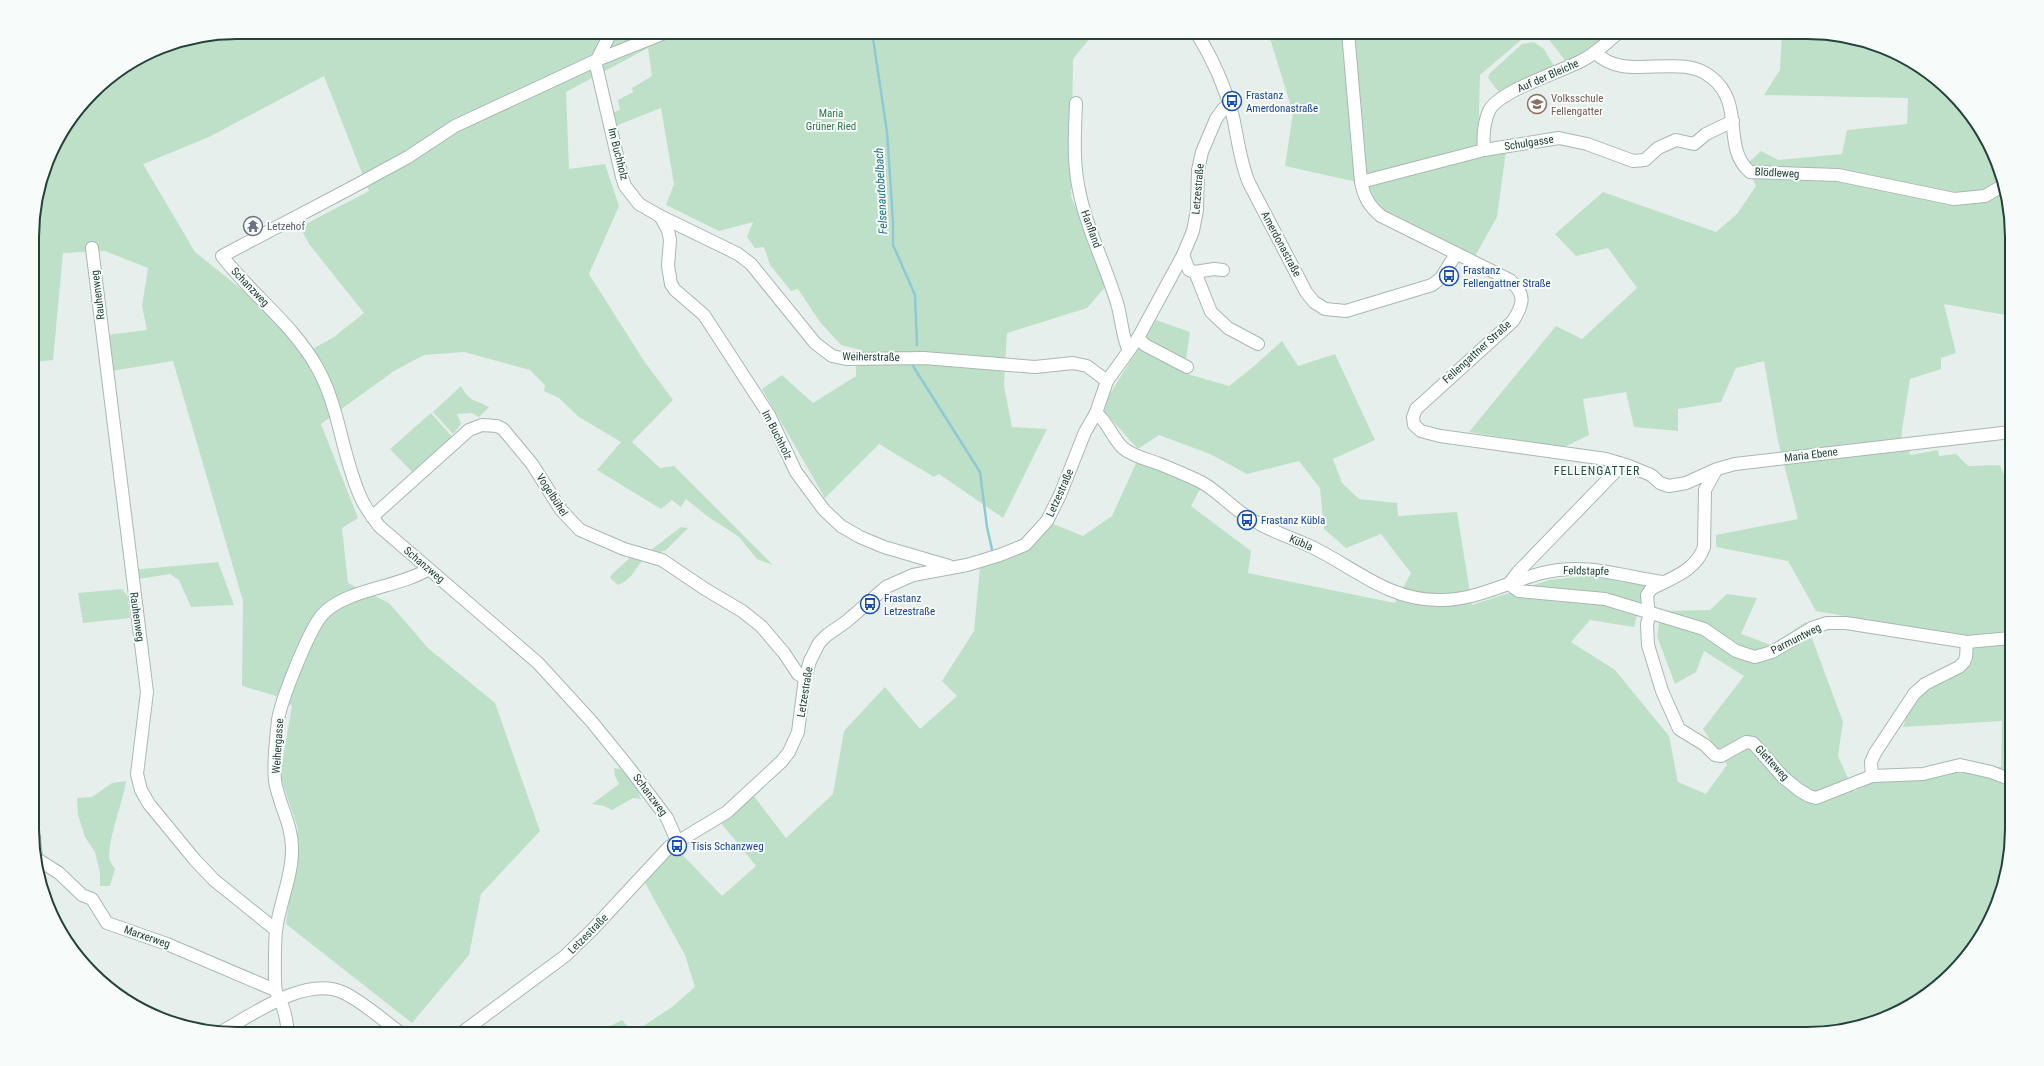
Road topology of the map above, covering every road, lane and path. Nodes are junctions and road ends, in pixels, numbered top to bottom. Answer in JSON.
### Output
{"nodes":[{"id":1,"x":607,"y":39,"type":"edge"},
{"id":2,"x":616,"y":39,"type":"edge"},
{"id":3,"x":649,"y":39,"type":"edge"},
{"id":4,"x":1200,"y":39,"type":"edge"},
{"id":5,"x":1349,"y":39,"type":"edge"},
{"id":6,"x":1611,"y":39,"type":"edge"},
{"id":7,"x":625,"y":48,"type":"junction"},
{"id":8,"x":1595,"y":52,"type":"junction"},
{"id":9,"x":597,"y":60,"type":"junction"},
{"id":10,"x":1076,"y":103,"type":"dead end"},
{"id":11,"x":1230,"y":107,"type":"junction"},
{"id":12,"x":1733,"y":121,"type":"junction"},
{"id":13,"x":1484,"y":150,"type":"junction"},
{"id":14,"x":1361,"y":182,"type":"junction"},
{"id":15,"x":1999,"y":188,"type":"edge"},
{"id":16,"x":660,"y":216,"type":"junction"},
{"id":17,"x":92,"y":248,"type":"dead end"},
{"id":18,"x":1456,"y":254,"type":"junction"},
{"id":19,"x":1183,"y":255,"type":"junction"},
{"id":20,"x":1223,"y":270,"type":"dead end"},
{"id":21,"x":1195,"y":272,"type":"junction"},
{"id":22,"x":1138,"y":338,"type":"junction"},
{"id":23,"x":1258,"y":344,"type":"dead end"},
{"id":24,"x":1129,"y":350,"type":"junction"},
{"id":25,"x":1187,"y":367,"type":"dead end"},
{"id":26,"x":1107,"y":381,"type":"junction"},
{"id":27,"x":1096,"y":413,"type":"junction"},
{"id":28,"x":2005,"y":433,"type":"edge"},
{"id":29,"x":1620,"y":463,"type":"junction"},
{"id":30,"x":1717,"y":469,"type":"junction"},
{"id":31,"x":372,"y":517,"type":"junction"},
{"id":32,"x":954,"y":567,"type":"junction"},
{"id":33,"x":429,"y":569,"type":"junction"},
{"id":34,"x":1663,"y":582,"type":"junction"},
{"id":35,"x":1509,"y":584,"type":"junction"},
{"id":36,"x":1648,"y":612,"type":"junction"},
{"id":37,"x":2005,"y":639,"type":"edge"},
{"id":38,"x":1967,"y":642,"type":"junction"},
{"id":39,"x":805,"y":678,"type":"junction"},
{"id":40,"x":1872,"y":776,"type":"junction"},
{"id":41,"x":2005,"y":777,"type":"edge"},
{"id":42,"x":677,"y":841,"type":"junction"},
{"id":43,"x":43,"y":866,"type":"edge"},
{"id":44,"x":276,"y":930,"type":"junction"},
{"id":45,"x":277,"y":995,"type":"junction"},
{"id":46,"x":229,"y":1027,"type":"edge"},
{"id":47,"x":287,"y":1027,"type":"edge"},
{"id":48,"x":392,"y":1027,"type":"edge"},
{"id":49,"x":469,"y":1027,"type":"edge"}],
"edges":[{"from":1,"to":9,"type":"street"},
{"from":2,"to":7,"type":"street"},
{"from":3,"to":7,"type":"street"},
{"from":4,"to":11,"type":"street","name":"Amerdonastraße"},
{"from":5,"to":14,"type":"street","name":"Fellengattner Straße"},
{"from":6,"to":8,"type":"street","name":"Auf der Bleiche"},
{"from":7,"to":9,"type":"street"},
{"from":8,"to":12,"type":"street","name":"Blödleweg"},
{"from":8,"to":13,"type":"street","name":"Auf der Bleiche"},
{"from":9,"to":16,"type":"street","name":"Im Buchholz"},
{"from":9,"to":31,"type":"street","name":"Schanzweg"},
{"from":10,"to":24,"type":"street","name":"Hanfland"},
{"from":11,"to":18,"type":"street","name":"Amerdonastraße"},
{"from":11,"to":19,"type":"street","name":"Letzestraße"},
{"from":12,"to":13,"type":"street","name":"Schulgasse"},
{"from":12,"to":15,"type":"street","name":"Blödleweg"},
{"from":13,"to":14,"type":"street","name":"Schulgasse"},
{"from":14,"to":18,"type":"street","name":"Fellengattner Straße"},
{"from":16,"to":26,"type":"street","name":"Weiherstraße"},
{"from":16,"to":32,"type":"street","name":"Im Buchholz"},
{"from":17,"to":44,"type":"street","name":"Rauhenweg"},
{"from":18,"to":29,"type":"street","name":"Fellengattner Straße"},
{"from":19,"to":21,"type":"street"},
{"from":19,"to":22,"type":"street","name":"Letzestraße"},
{"from":20,"to":21,"type":"street"},
{"from":21,"to":23,"type":"street"},
{"from":22,"to":24,"type":"street","name":"Letzestraße"},
{"from":22,"to":25,"type":"street"},
{"from":24,"to":26,"type":"street","name":"Letzestraße"},
{"from":26,"to":27,"type":"street","name":"Letzestraße"},
{"from":27,"to":32,"type":"street","name":"Letzestraße"},
{"from":27,"to":35,"type":"street","name":"Kübla"},
{"from":28,"to":30,"type":"street","name":"Maria Ebene"},
{"from":29,"to":30,"type":"street","name":"Maria Ebene"},
{"from":29,"to":35,"type":"street"},
{"from":30,"to":34,"type":"street"},
{"from":31,"to":33,"type":"street","name":"Schanzweg"},
{"from":31,"to":39,"type":"street","name":"Vogelbühel"},
{"from":32,"to":39,"type":"street","name":"Letzestraße"},
{"from":33,"to":42,"type":"street","name":"Schanzweg"},
{"from":33,"to":44,"type":"street","name":"Weihergasse"},
{"from":34,"to":35,"type":"street","name":"Feldstapfe"},
{"from":34,"to":36,"type":"street"},
{"from":35,"to":36,"type":"street","name":"Parmuntweg"},
{"from":36,"to":38,"type":"street","name":"Parmuntweg"},
{"from":36,"to":40,"type":"street","name":"Gletteweg"},
{"from":37,"to":38,"type":"street","name":"Parmuntweg"},
{"from":38,"to":40,"type":"street"},
{"from":39,"to":42,"type":"street","name":"Letzestraße"},
{"from":40,"to":41,"type":"street"},
{"from":42,"to":49,"type":"street","name":"Letzestraße"},
{"from":43,"to":45,"type":"street","name":"Marxerweg"},
{"from":44,"to":45,"type":"street","name":"Weihergasse"},
{"from":45,"to":46,"type":"street"},
{"from":45,"to":47,"type":"street","name":"Weihergasse"},
{"from":45,"to":48,"type":"street"}]}
